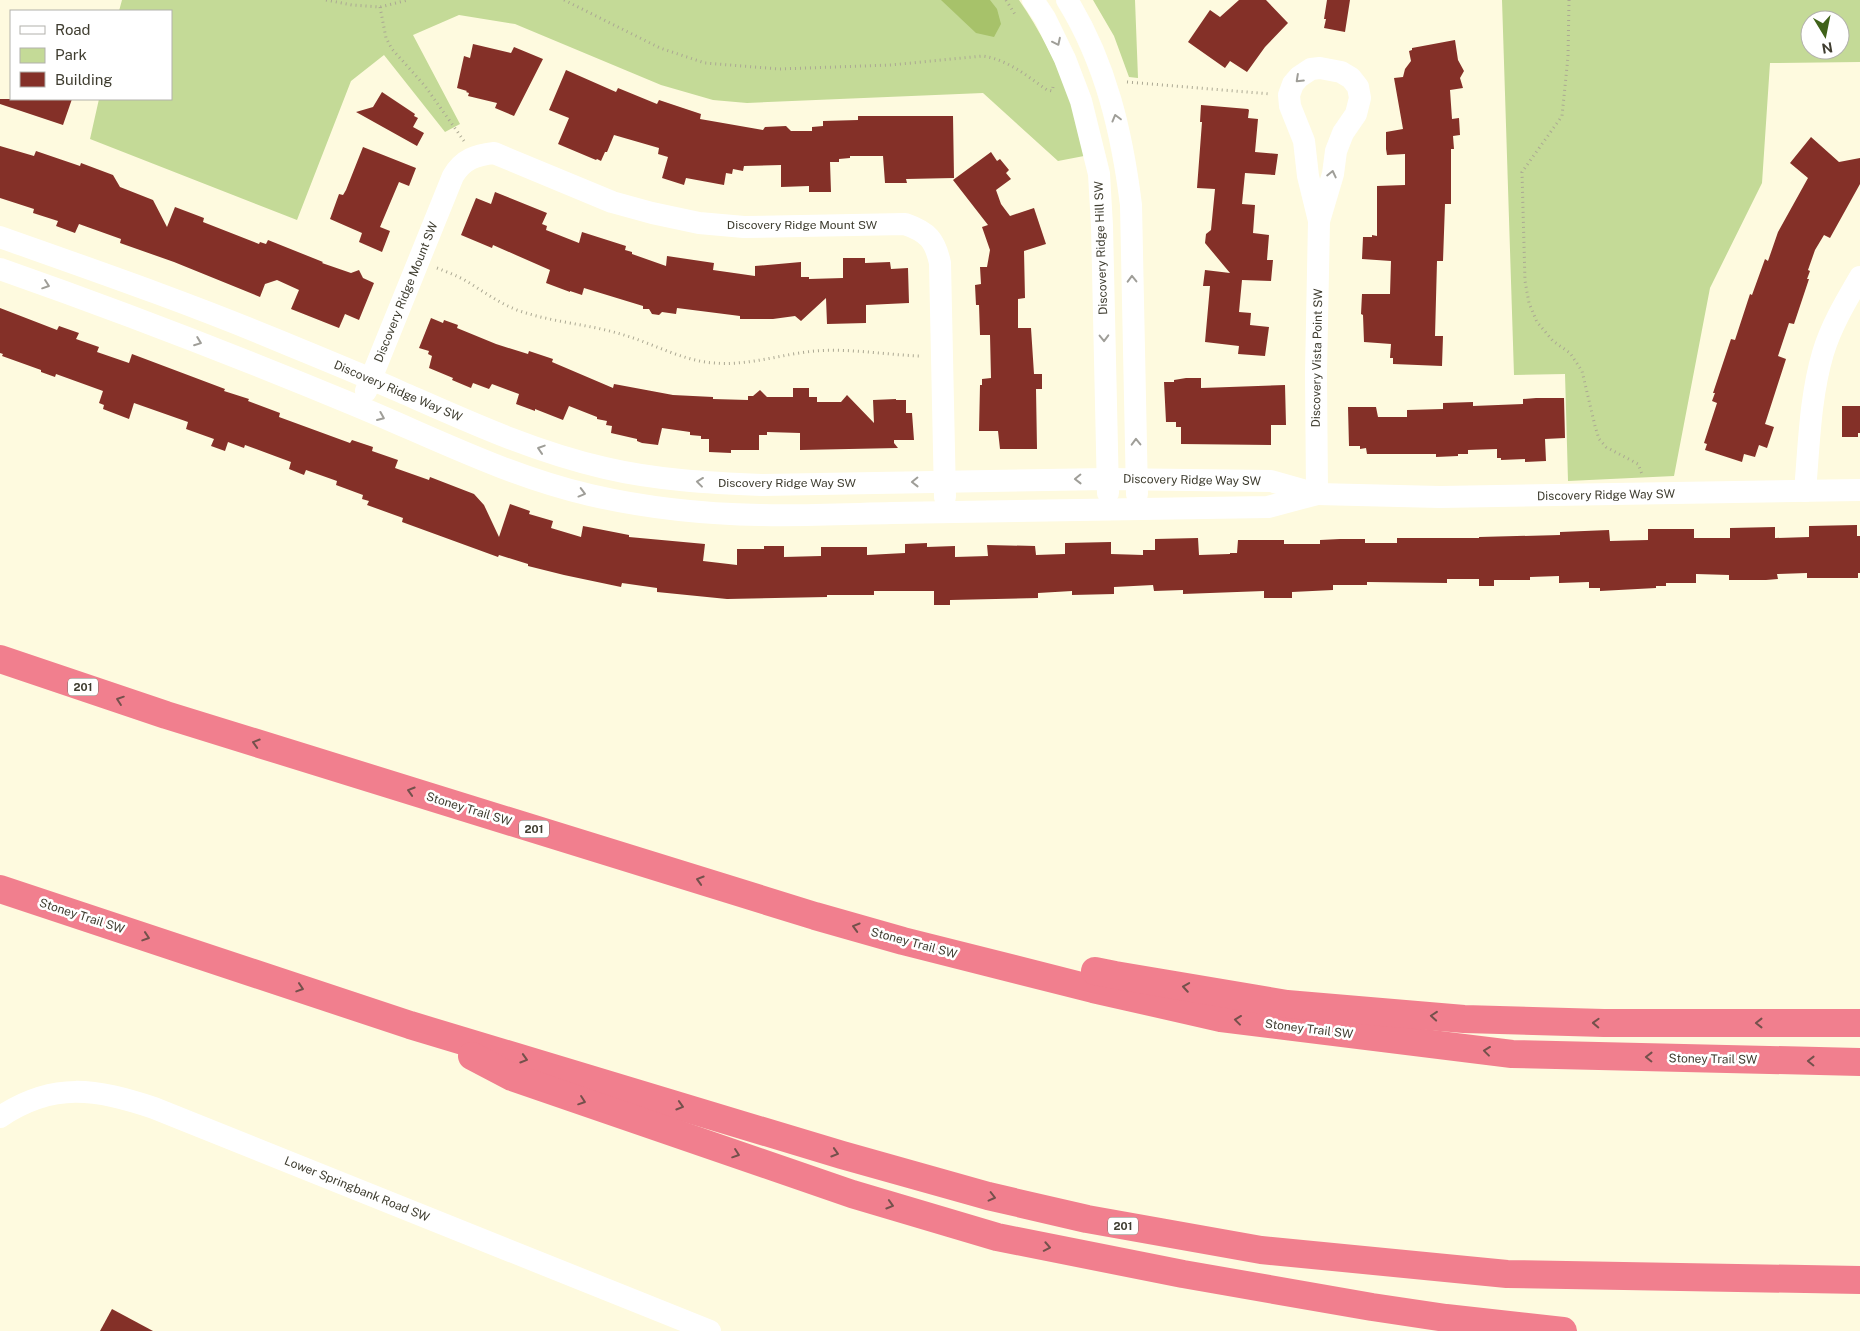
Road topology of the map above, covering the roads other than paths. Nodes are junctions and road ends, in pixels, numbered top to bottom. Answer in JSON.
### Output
{"nodes":[{"id":1,"x":1033,"y":0,"type":"edge"},
{"id":2,"x":1067,"y":0,"type":"edge"},
{"id":3,"x":1319,"y":221,"type":"junction"},
{"id":4,"x":0,"y":237,"type":"edge"},
{"id":5,"x":0,"y":269,"type":"edge"},
{"id":6,"x":1860,"y":276,"type":"edge"},
{"id":7,"x":153,"y":291,"type":"junction"},
{"id":8,"x":142,"y":320,"type":"junction"},
{"id":9,"x":372,"y":379,"type":"junction"},
{"id":10,"x":359,"y":407,"type":"junction"},
{"id":11,"x":648,"y":475,"type":"junction"},
{"id":12,"x":1107,"y":479,"type":"junction"},
{"id":13,"x":1136,"y":479,"type":"junction"},
{"id":14,"x":945,"y":481,"type":"junction"},
{"id":15,"x":1860,"y":490,"type":"edge"},
{"id":16,"x":1805,"y":491,"type":"junction"},
{"id":17,"x":1317,"y":494,"type":"junction"},
{"id":18,"x":643,"y":506,"type":"junction"},
{"id":19,"x":1137,"y":508,"type":"junction"},
{"id":20,"x":1108,"y":509,"type":"junction"},
{"id":21,"x":945,"y":512,"type":"junction"},
{"id":22,"x":0,"y":659,"type":"edge"},
{"id":23,"x":0,"y":889,"type":"edge"},
{"id":24,"x":903,"y":941,"type":"junction"},
{"id":25,"x":1860,"y":1023,"type":"edge"},
{"id":26,"x":410,"y":1025,"type":"junction"},
{"id":27,"x":1860,"y":1062,"type":"edge"},
{"id":28,"x":0,"y":1117,"type":"edge"},
{"id":29,"x":1860,"y":1280,"type":"edge"},
{"id":30,"x":710,"y":1331,"type":"edge"},
{"id":31,"x":1562,"y":1331,"type":"edge"}],
"edges":[{"from":1,"to":12,"type":"street","name":"Discovery Ridge Hill SW","one_way":true},
{"from":13,"to":2,"type":"street","one_way":true},
{"from":3,"to":3,"type":"street","name":"Discovery Vista Point SW","one_way":true},
{"from":3,"to":17,"type":"street","name":"Discovery Vista Point SW"},
{"from":4,"to":7,"type":"street","name":"Discovery Ridge Way SW"},
{"from":5,"to":8,"type":"street","name":"Discovery Ridge Way SW","one_way":true},
{"from":6,"to":16,"type":"street"},
{"from":7,"to":8,"type":"street"},
{"from":7,"to":9,"type":"street","name":"Discovery Ridge Way SW"},
{"from":8,"to":10,"type":"street","name":"Discovery Ridge Way SW","one_way":true},
{"from":9,"to":10,"type":"street","name":"Discovery Ridge Mount SW"},
{"from":11,"to":9,"type":"street","name":"Discovery Ridge Way SW","one_way":true},
{"from":9,"to":14,"type":"street","name":"Discovery Ridge Mount SW"},
{"from":10,"to":18,"type":"street","name":"Discovery Ridge Way SW","one_way":true},
{"from":14,"to":11,"type":"street","name":"Discovery Ridge Way SW","one_way":true},
{"from":11,"to":18,"type":"street"},
{"from":12,"to":13,"type":"street","name":"Discovery Ridge Way SW"},
{"from":12,"to":14,"type":"street","name":"Discovery Ridge Way SW","one_way":true},
{"from":12,"to":20,"type":"street","name":"Discovery Ridge Hill SW"},
{"from":13,"to":17,"type":"street","name":"Discovery Ridge Way SW"},
{"from":13,"to":19,"type":"street"},
{"from":14,"to":21,"type":"street","name":"Discovery Ridge Mount SW"},
{"from":15,"to":16,"type":"street","name":"Discovery Ridge Way SW"},
{"from":16,"to":17,"type":"street","name":"Discovery Ridge Way SW"},
{"from":17,"to":19,"type":"street","name":"Discovery Ridge Way SW"},
{"from":18,"to":21,"type":"street","name":"Discovery Ridge Way SW"},
{"from":19,"to":20,"type":"street","name":"Discovery Ridge Way SW"},
{"from":20,"to":21,"type":"street","name":"Discovery Ridge Way SW"},
{"from":24,"to":22,"type":"highway","name":"Stoney Trail SW","number":"201","one_way":true},
{"from":23,"to":26,"type":"highway","name":"Stoney Trail SW","number":"201","one_way":true},
{"from":25,"to":24,"type":"highway","one_way":true},
{"from":27,"to":24,"type":"highway","name":"Stoney Trail SW","number":"201","one_way":true},
{"from":26,"to":29,"type":"highway","name":"Stoney Trail SW","number":"201","one_way":true},
{"from":26,"to":31,"type":"highway","one_way":true},
{"from":28,"to":30,"type":"street","name":"Lower Springbank Road SW"}]}
